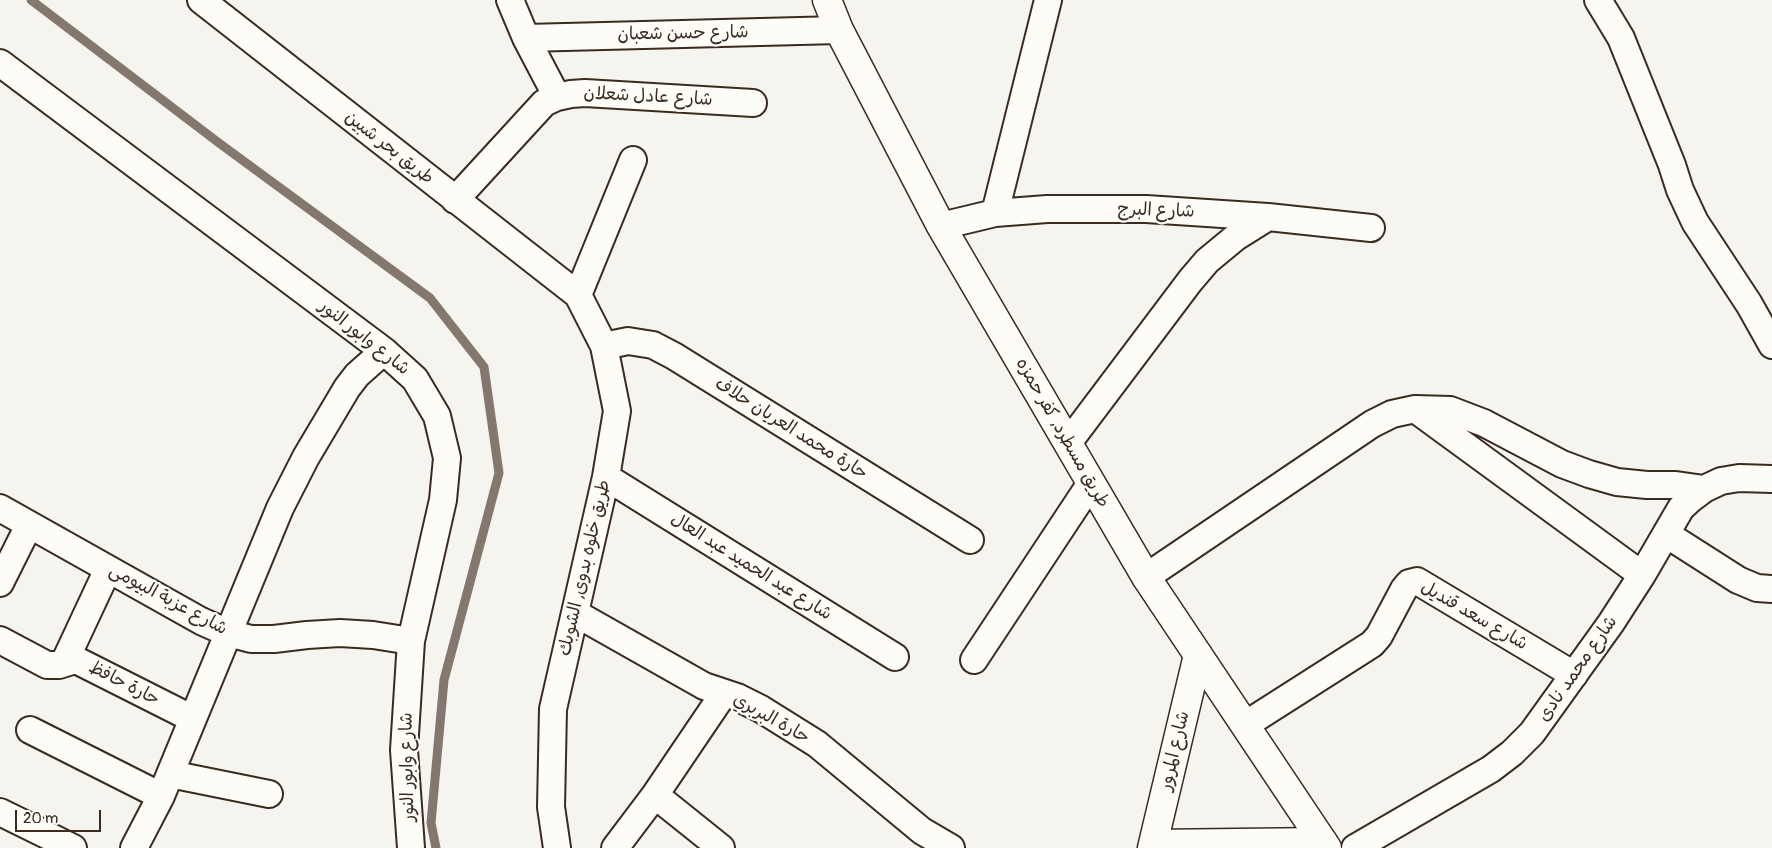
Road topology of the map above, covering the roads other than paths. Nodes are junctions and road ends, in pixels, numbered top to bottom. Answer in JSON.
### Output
{"nodes":[{"id":1,"x":200,"y":0,"type":"edge"},
{"id":2,"x":510,"y":0,"type":"edge"},
{"id":3,"x":827,"y":0,"type":"edge"},
{"id":4,"x":1048,"y":0,"type":"edge"},
{"id":5,"x":1598,"y":0,"type":"edge"},
{"id":6,"x":840,"y":30,"type":"junction"},
{"id":7,"x":526,"y":38,"type":"junction"},
{"id":8,"x":0,"y":63,"type":"edge"},
{"id":9,"x":551,"y":100,"type":"junction"},
{"id":10,"x":753,"y":103,"type":"dead end"},
{"id":11,"x":633,"y":160,"type":"dead end"},
{"id":12,"x":455,"y":200,"type":"junction"},
{"id":13,"x":994,"y":214,"type":"junction"},
{"id":14,"x":1268,"y":217,"type":"junction"},
{"id":15,"x":941,"y":226,"type":"junction"},
{"id":16,"x":1371,"y":228,"type":"dead end"},
{"id":17,"x":578,"y":295,"type":"junction"},
{"id":18,"x":1772,"y":345,"type":"edge"},
{"id":19,"x":604,"y":346,"type":"junction"},
{"id":20,"x":384,"y":351,"type":"junction"},
{"id":21,"x":1415,"y":409,"type":"junction"},
{"id":22,"x":1068,"y":443,"type":"junction"},
{"id":23,"x":606,"y":477,"type":"junction"},
{"id":24,"x":1772,"y":479,"type":"edge"},
{"id":25,"x":1091,"y":483,"type":"junction"},
{"id":26,"x":1704,"y":489,"type":"junction"},
{"id":27,"x":0,"y":508,"type":"edge"},
{"id":28,"x":29,"y":524,"type":"junction"},
{"id":29,"x":1666,"y":534,"type":"junction"},
{"id":30,"x":970,"y":540,"type":"dead end"},
{"id":31,"x":108,"y":568,"type":"junction"},
{"id":32,"x":1642,"y":575,"type":"junction"},
{"id":33,"x":1146,"y":577,"type":"junction"},
{"id":34,"x":0,"y":583,"type":"edge"},
{"id":35,"x":1772,"y":590,"type":"edge"},
{"id":36,"x":576,"y":613,"type":"junction"},
{"id":37,"x":228,"y":634,"type":"junction"},
{"id":38,"x":0,"y":640,"type":"edge"},
{"id":39,"x":410,"y":640,"type":"junction"},
{"id":40,"x":1198,"y":654,"type":"junction"},
{"id":41,"x":896,"y":657,"type":"dead end"},
{"id":42,"x":974,"y":660,"type":"dead end"},
{"id":43,"x":64,"y":662,"type":"junction"},
{"id":44,"x":1574,"y":674,"type":"junction"},
{"id":45,"x":724,"y":693,"type":"junction"},
{"id":46,"x":193,"y":719,"type":"junction"},
{"id":47,"x":1245,"y":725,"type":"junction"},
{"id":48,"x":30,"y":730,"type":"dead end"},
{"id":49,"x":165,"y":785,"type":"junction"},
{"id":50,"x":269,"y":794,"type":"dead end"},
{"id":51,"x":656,"y":795,"type":"junction"},
{"id":52,"x":0,"y":812,"type":"edge"},
{"id":53,"x":1325,"y":845,"type":"edge"},
{"id":54,"x":1152,"y":846,"type":"edge"},
{"id":55,"x":73,"y":848,"type":"edge"},
{"id":56,"x":134,"y":848,"type":"edge"},
{"id":57,"x":411,"y":848,"type":"edge"},
{"id":58,"x":558,"y":848,"type":"edge"},
{"id":59,"x":614,"y":848,"type":"edge"},
{"id":60,"x":721,"y":848,"type":"edge"},
{"id":61,"x":951,"y":848,"type":"edge"},
{"id":62,"x":1355,"y":848,"type":"edge"}],
"edges":[{"from":1,"to":12,"type":"street","name":"طريق بحر شبين"},
{"from":2,"to":7,"type":"street"},
{"from":3,"to":6,"type":"main road","name":"طريق مسطرد, كفر حمزه"},
{"from":4,"to":13,"type":"street"},
{"from":5,"to":18,"type":"street"},
{"from":6,"to":7,"type":"street","name":"شارع حسن شعبان"},
{"from":6,"to":15,"type":"main road","name":"طريق مسطرد, كفر حمزه"},
{"from":7,"to":9,"type":"street"},
{"from":8,"to":20,"type":"street","name":"شارع وابور النور"},
{"from":9,"to":10,"type":"street","name":"شارع عادل شعلان"},
{"from":9,"to":12,"type":"street"},
{"from":11,"to":17,"type":"street"},
{"from":12,"to":17,"type":"street","name":"طريق بحر شبين"},
{"from":13,"to":14,"type":"street","name":"شارع البرج"},
{"from":13,"to":15,"type":"street","name":"شارع البرج"},
{"from":14,"to":16,"type":"street","name":"شارع البرج"},
{"from":14,"to":22,"type":"street"},
{"from":15,"to":22,"type":"main road","name":"طريق مسطرد, كفر حمزه"},
{"from":17,"to":19,"type":"street","name":"طريق خلوه بدوى, الشوبك"},
{"from":19,"to":23,"type":"street","name":"طريق خلوه بدوى, الشوبك"},
{"from":19,"to":30,"type":"street","name":"حارة محمد العريان حلاف"},
{"from":20,"to":37,"type":"street"},
{"from":20,"to":39,"type":"street","name":"شارع وابور النور"},
{"from":21,"to":26,"type":"street"},
{"from":21,"to":32,"type":"street"},
{"from":21,"to":33,"type":"street"},
{"from":22,"to":25,"type":"main road","name":"طريق مسطرد, كفر حمزه"},
{"from":23,"to":36,"type":"street","name":"طريق خلوه بدوى, الشوبك"},
{"from":23,"to":41,"type":"street","name":"شارع عبد الحميد عبد العال"},
{"from":24,"to":26,"type":"street","name":"شارع محمد نادى"},
{"from":25,"to":33,"type":"main road","name":"طريق مسطرد, كفر حمزه"},
{"from":25,"to":42,"type":"street"},
{"from":26,"to":29,"type":"street","name":"شارع محمد نادى"},
{"from":27,"to":28,"type":"street","name":"شارع عزبة البيومى"},
{"from":28,"to":31,"type":"street","name":"شارع عزبة البيومى"},
{"from":28,"to":34,"type":"street"},
{"from":29,"to":32,"type":"street","name":"شارع محمد نادى"},
{"from":29,"to":35,"type":"street"},
{"from":31,"to":37,"type":"street","name":"شارع عزبة البيومى"},
{"from":31,"to":43,"type":"street"},
{"from":32,"to":44,"type":"street","name":"شارع محمد نادى"},
{"from":33,"to":40,"type":"main road","name":"طريق مسطرد, كفر حمزه"},
{"from":36,"to":45,"type":"street","name":"حارة البربري"},
{"from":36,"to":58,"type":"street","name":"طريق خلوه بدوى, الشوبك"},
{"from":37,"to":39,"type":"street","name":"شارع عزبة البيومى"},
{"from":37,"to":46,"type":"street"},
{"from":38,"to":43,"type":"street","name":"حارة حافظ"},
{"from":39,"to":57,"type":"street","name":"شارع وابور النور"},
{"from":40,"to":47,"type":"main road","name":"طريق مسطرد, كفر حمزه"},
{"from":40,"to":54,"type":"main road","name":"شارع المرور"},
{"from":43,"to":46,"type":"street","name":"حارة حافظ"},
{"from":44,"to":47,"type":"street","name":"شارع سعد قنديل"},
{"from":44,"to":62,"type":"street","name":"شارع محمد نادى"},
{"from":45,"to":51,"type":"street"},
{"from":45,"to":61,"type":"street","name":"حارة البربري"},
{"from":46,"to":49,"type":"street"},
{"from":47,"to":53,"type":"main road","name":"طريق مسطرد, كفر حمزه"},
{"from":48,"to":49,"type":"street"},
{"from":49,"to":50,"type":"street"},
{"from":49,"to":56,"type":"street"},
{"from":51,"to":59,"type":"street"},
{"from":51,"to":60,"type":"street"},
{"from":52,"to":55,"type":"street"},
{"from":53,"to":54,"type":"main road"}]}
